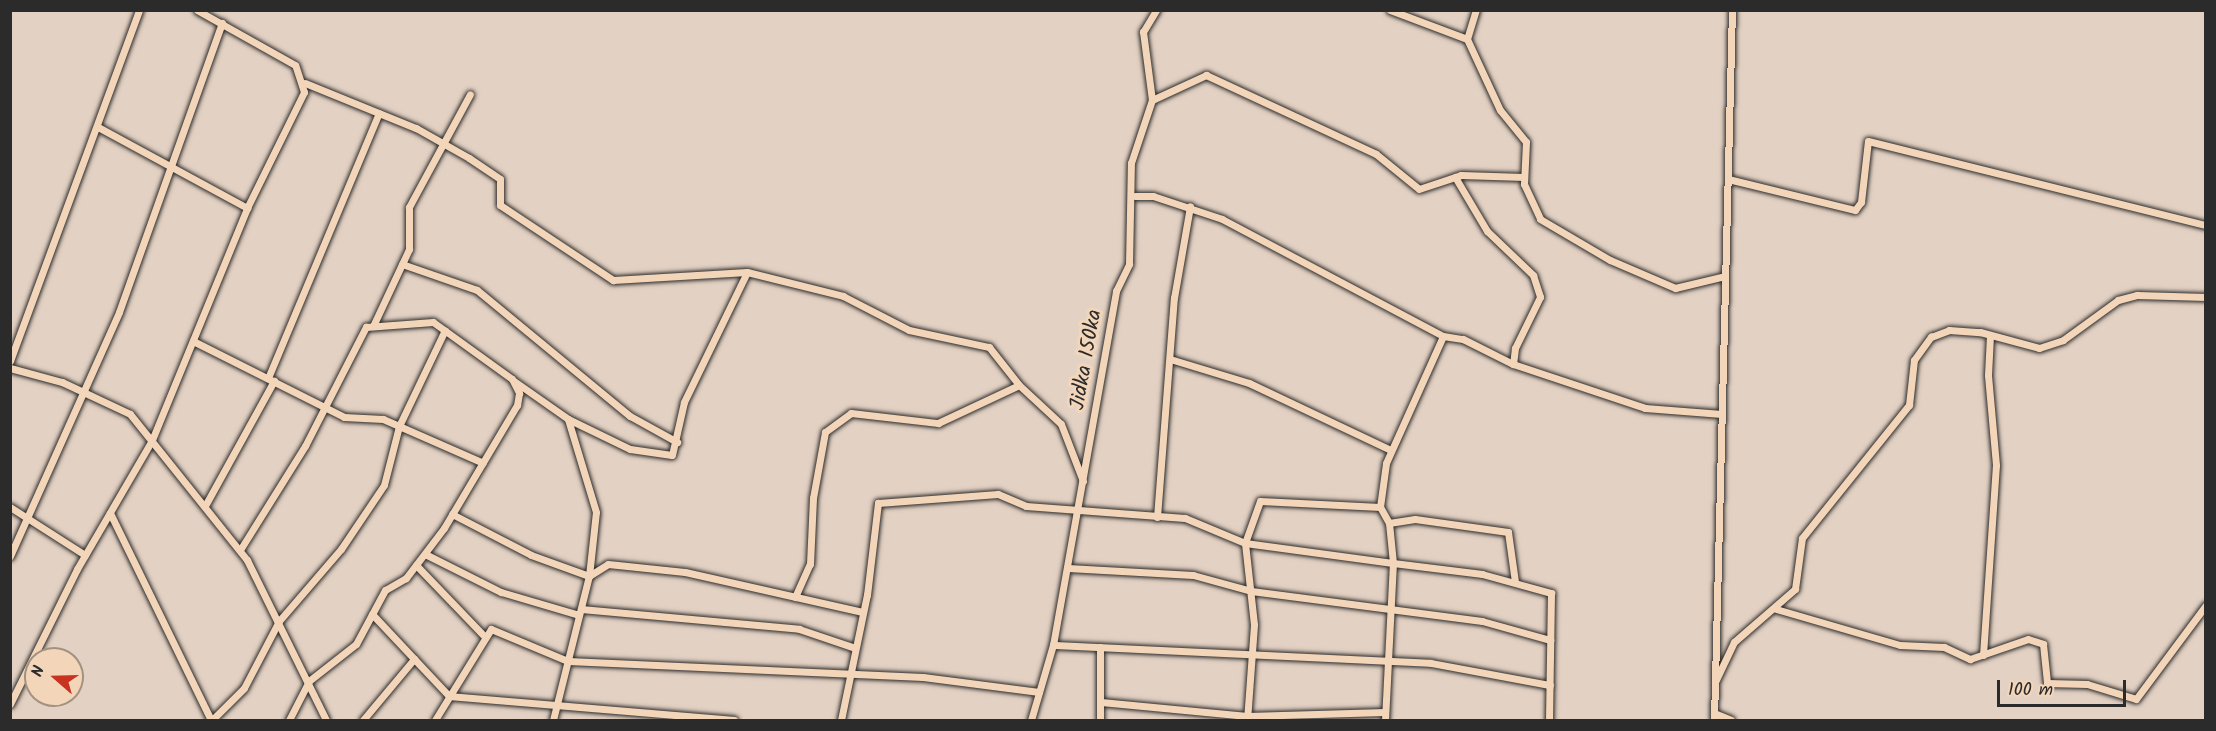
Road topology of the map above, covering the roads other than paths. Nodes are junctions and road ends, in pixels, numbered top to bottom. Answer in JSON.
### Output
{"nodes":[{"id":1,"x":139,"y":10,"type":"edge"},
{"id":2,"x":196,"y":10,"type":"edge"},
{"id":3,"x":1156,"y":10,"type":"edge"},
{"id":4,"x":1390,"y":10,"type":"edge"},
{"id":5,"x":1476,"y":10,"type":"edge"},
{"id":6,"x":1732,"y":10,"type":"edge"},
{"id":7,"x":222,"y":23,"type":"junction"},
{"id":8,"x":1467,"y":39,"type":"junction"},
{"id":9,"x":305,"y":83,"type":"junction"},
{"id":10,"x":470,"y":93,"type":"dead end"},
{"id":11,"x":1152,"y":100,"type":"junction"},
{"id":12,"x":379,"y":113,"type":"junction"},
{"id":13,"x":98,"y":127,"type":"junction"},
{"id":14,"x":445,"y":144,"type":"junction"},
{"id":15,"x":173,"y":167,"type":"junction"},
{"id":16,"x":1455,"y":177,"type":"junction"},
{"id":17,"x":1524,"y":177,"type":"junction"},
{"id":18,"x":1728,"y":179,"type":"junction"},
{"id":19,"x":1135,"y":196,"type":"junction"},
{"id":20,"x":1190,"y":206,"type":"junction"},
{"id":21,"x":247,"y":208,"type":"junction"},
{"id":22,"x":2205,"y":225,"type":"edge"},
{"id":23,"x":402,"y":264,"type":"junction"},
{"id":24,"x":747,"y":272,"type":"junction"},
{"id":25,"x":1725,"y":276,"type":"junction"},
{"id":26,"x":2205,"y":297,"type":"edge"},
{"id":27,"x":373,"y":326,"type":"junction"},
{"id":28,"x":445,"y":330,"type":"junction"},
{"id":29,"x":1990,"y":335,"type":"junction"},
{"id":30,"x":1443,"y":336,"type":"junction"},
{"id":31,"x":193,"y":341,"type":"junction"},
{"id":32,"x":1170,"y":359,"type":"junction"},
{"id":33,"x":10,"y":361,"type":"edge"},
{"id":34,"x":1513,"y":364,"type":"junction"},
{"id":35,"x":10,"y":368,"type":"edge"},
{"id":36,"x":512,"y":379,"type":"junction"},
{"id":37,"x":271,"y":380,"type":"junction"},
{"id":38,"x":1019,"y":386,"type":"junction"},
{"id":39,"x":86,"y":392,"type":"junction"},
{"id":40,"x":325,"y":407,"type":"junction"},
{"id":41,"x":1722,"y":414,"type":"junction"},
{"id":42,"x":568,"y":419,"type":"junction"},
{"id":43,"x":399,"y":426,"type":"junction"},
{"id":44,"x":152,"y":441,"type":"junction"},
{"id":45,"x":677,"y":442,"type":"junction"},
{"id":46,"x":1391,"y":450,"type":"junction"},
{"id":47,"x":483,"y":463,"type":"junction"},
{"id":48,"x":1083,"y":481,"type":"junction"},
{"id":49,"x":206,"y":504,"type":"junction"},
{"id":50,"x":10,"y":507,"type":"edge"},
{"id":51,"x":1380,"y":507,"type":"junction"},
{"id":52,"x":1078,"y":512,"type":"junction"},
{"id":53,"x":110,"y":513,"type":"junction"},
{"id":54,"x":452,"y":514,"type":"junction"},
{"id":55,"x":1157,"y":517,"type":"junction"},
{"id":56,"x":28,"y":518,"type":"junction"},
{"id":57,"x":1389,"y":523,"type":"junction"},
{"id":58,"x":1245,"y":543,"type":"junction"},
{"id":59,"x":240,"y":550,"type":"junction"},
{"id":60,"x":424,"y":554,"type":"junction"},
{"id":61,"x":85,"y":555,"type":"junction"},
{"id":62,"x":10,"y":556,"type":"edge"},
{"id":63,"x":1393,"y":563,"type":"junction"},
{"id":64,"x":416,"y":565,"type":"junction"},
{"id":65,"x":1068,"y":567,"type":"junction"},
{"id":66,"x":589,"y":576,"type":"junction"},
{"id":67,"x":1515,"y":582,"type":"junction"},
{"id":68,"x":1251,"y":591,"type":"junction"},
{"id":69,"x":795,"y":597,"type":"junction"},
{"id":70,"x":2205,"y":604,"type":"edge"},
{"id":71,"x":1389,"y":609,"type":"junction"},
{"id":72,"x":1776,"y":609,"type":"junction"},
{"id":73,"x":580,"y":612,"type":"junction"},
{"id":74,"x":863,"y":612,"type":"junction"},
{"id":75,"x":372,"y":614,"type":"junction"},
{"id":76,"x":279,"y":621,"type":"junction"},
{"id":77,"x":485,"y":637,"type":"junction"},
{"id":78,"x":1550,"y":640,"type":"junction"},
{"id":79,"x":1053,"y":645,"type":"junction"},
{"id":80,"x":1100,"y":647,"type":"junction"},
{"id":81,"x":855,"y":648,"type":"junction"},
{"id":82,"x":1253,"y":654,"type":"junction"},
{"id":83,"x":1983,"y":655,"type":"junction"},
{"id":84,"x":414,"y":659,"type":"junction"},
{"id":85,"x":568,"y":661,"type":"junction"},
{"id":86,"x":1387,"y":662,"type":"junction"},
{"id":87,"x":848,"y":673,"type":"junction"},
{"id":88,"x":309,"y":681,"type":"junction"},
{"id":89,"x":1715,"y":682,"type":"junction"},
{"id":90,"x":1550,"y":685,"type":"junction"},
{"id":91,"x":1040,"y":692,"type":"junction"},
{"id":92,"x":449,"y":696,"type":"junction"},
{"id":93,"x":1101,"y":702,"type":"junction"},
{"id":94,"x":10,"y":704,"type":"edge"},
{"id":95,"x":557,"y":704,"type":"junction"},
{"id":96,"x":1386,"y":712,"type":"junction"},
{"id":97,"x":1714,"y":716,"type":"edge"},
{"id":98,"x":1247,"y":718,"type":"edge"},
{"id":99,"x":211,"y":720,"type":"edge"},
{"id":100,"x":290,"y":720,"type":"edge"},
{"id":101,"x":326,"y":720,"type":"edge"},
{"id":102,"x":363,"y":720,"type":"edge"},
{"id":103,"x":435,"y":720,"type":"edge"},
{"id":104,"x":553,"y":720,"type":"edge"},
{"id":105,"x":734,"y":720,"type":"edge"},
{"id":106,"x":841,"y":720,"type":"edge"},
{"id":107,"x":1031,"y":720,"type":"edge"},
{"id":108,"x":1100,"y":720,"type":"edge"},
{"id":109,"x":1385,"y":720,"type":"edge"},
{"id":110,"x":1549,"y":720,"type":"edge"},
{"id":111,"x":1731,"y":720,"type":"edge"}],
"edges":[{"from":1,"to":13,"type":"street"},
{"from":2,"to":7,"type":"street"},
{"from":3,"to":11,"type":"street","name":"Jidka 150ka"},
{"from":4,"to":8,"type":"street"},
{"from":5,"to":8,"type":"street"},
{"from":6,"to":18,"type":"street"},
{"from":7,"to":9,"type":"street"},
{"from":7,"to":15,"type":"street"},
{"from":8,"to":17,"type":"street"},
{"from":9,"to":12,"type":"street"},
{"from":9,"to":21,"type":"street"},
{"from":10,"to":14,"type":"street"},
{"from":11,"to":16,"type":"street"},
{"from":11,"to":19,"type":"street","name":"Jidka 150ka"},
{"from":12,"to":14,"type":"street"},
{"from":12,"to":37,"type":"street"},
{"from":13,"to":15,"type":"street"},
{"from":13,"to":33,"type":"street"},
{"from":14,"to":23,"type":"street"},
{"from":14,"to":24,"type":"street"},
{"from":15,"to":21,"type":"street"},
{"from":15,"to":39,"type":"street"},
{"from":16,"to":17,"type":"street"},
{"from":16,"to":34,"type":"street"},
{"from":17,"to":25,"type":"street"},
{"from":18,"to":22,"type":"street"},
{"from":18,"to":25,"type":"street"},
{"from":19,"to":20,"type":"street"},
{"from":19,"to":48,"type":"street","name":"Jidka 150ka"},
{"from":20,"to":30,"type":"street"},
{"from":20,"to":32,"type":"street"},
{"from":21,"to":31,"type":"street"},
{"from":23,"to":27,"type":"street"},
{"from":23,"to":45,"type":"street"},
{"from":24,"to":38,"type":"street"},
{"from":24,"to":45,"type":"street"},
{"from":25,"to":41,"type":"street"},
{"from":26,"to":29,"type":"street"},
{"from":27,"to":28,"type":"street"},
{"from":27,"to":40,"type":"street"},
{"from":28,"to":36,"type":"street"},
{"from":28,"to":43,"type":"street"},
{"from":29,"to":72,"type":"street"},
{"from":29,"to":83,"type":"street"},
{"from":30,"to":34,"type":"street"},
{"from":30,"to":46,"type":"street"},
{"from":31,"to":37,"type":"street"},
{"from":31,"to":44,"type":"street"},
{"from":32,"to":46,"type":"street"},
{"from":32,"to":55,"type":"street"},
{"from":34,"to":41,"type":"street"},
{"from":35,"to":39,"type":"street"},
{"from":36,"to":42,"type":"street"},
{"from":36,"to":47,"type":"street"},
{"from":37,"to":40,"type":"street"},
{"from":37,"to":49,"type":"street"},
{"from":38,"to":48,"type":"street"},
{"from":38,"to":69,"type":"street"},
{"from":39,"to":44,"type":"street"},
{"from":39,"to":56,"type":"street"},
{"from":40,"to":43,"type":"street"},
{"from":40,"to":59,"type":"street"},
{"from":41,"to":89,"type":"street"},
{"from":42,"to":45,"type":"street"},
{"from":42,"to":66,"type":"street"},
{"from":43,"to":47,"type":"street"},
{"from":43,"to":76,"type":"street"},
{"from":44,"to":49,"type":"street"},
{"from":44,"to":53,"type":"street"},
{"from":46,"to":51,"type":"street"},
{"from":47,"to":54,"type":"street"},
{"from":48,"to":52,"type":"street","name":"Jidka 150ka"},
{"from":49,"to":59,"type":"street"},
{"from":50,"to":56,"type":"street"},
{"from":51,"to":57,"type":"street"},
{"from":51,"to":58,"type":"street"},
{"from":52,"to":55,"type":"street"},
{"from":52,"to":65,"type":"street","name":"Jidka 150ka"},
{"from":52,"to":74,"type":"street"},
{"from":53,"to":61,"type":"street"},
{"from":53,"to":99,"type":"street"},
{"from":54,"to":60,"type":"street"},
{"from":54,"to":66,"type":"street"},
{"from":55,"to":58,"type":"street"},
{"from":56,"to":61,"type":"street"},
{"from":56,"to":62,"type":"street"},
{"from":57,"to":63,"type":"street"},
{"from":57,"to":67,"type":"street"},
{"from":58,"to":63,"type":"street"},
{"from":58,"to":68,"type":"street"},
{"from":59,"to":76,"type":"street"},
{"from":60,"to":64,"type":"street"},
{"from":60,"to":73,"type":"street"},
{"from":61,"to":94,"type":"street"},
{"from":63,"to":67,"type":"street"},
{"from":63,"to":71,"type":"street"},
{"from":64,"to":75,"type":"street"},
{"from":64,"to":77,"type":"street"},
{"from":65,"to":68,"type":"street"},
{"from":65,"to":79,"type":"street","name":"Jidka 150ka"},
{"from":66,"to":69,"type":"street"},
{"from":66,"to":73,"type":"street"},
{"from":67,"to":78,"type":"street"},
{"from":68,"to":71,"type":"street"},
{"from":68,"to":82,"type":"street"},
{"from":69,"to":74,"type":"street"},
{"from":70,"to":83,"type":"street"},
{"from":71,"to":78,"type":"street"},
{"from":71,"to":86,"type":"street"},
{"from":72,"to":83,"type":"street"},
{"from":72,"to":89,"type":"street"},
{"from":73,"to":81,"type":"street"},
{"from":73,"to":85,"type":"street"},
{"from":74,"to":81,"type":"street"},
{"from":75,"to":84,"type":"street"},
{"from":75,"to":88,"type":"street"},
{"from":76,"to":88,"type":"street"},
{"from":76,"to":99,"type":"street"},
{"from":77,"to":85,"type":"street"},
{"from":77,"to":92,"type":"street"},
{"from":78,"to":90,"type":"street"},
{"from":79,"to":80,"type":"street"},
{"from":79,"to":91,"type":"street","name":"Jidka 150ka"},
{"from":80,"to":82,"type":"street"},
{"from":80,"to":93,"type":"street"},
{"from":81,"to":87,"type":"street"},
{"from":82,"to":86,"type":"street"},
{"from":82,"to":98,"type":"street"},
{"from":84,"to":92,"type":"street"},
{"from":84,"to":102,"type":"street"},
{"from":85,"to":87,"type":"street"},
{"from":85,"to":95,"type":"street"},
{"from":86,"to":90,"type":"street"},
{"from":86,"to":96,"type":"street"},
{"from":87,"to":91,"type":"street"},
{"from":87,"to":106,"type":"street"},
{"from":88,"to":100,"type":"street"},
{"from":88,"to":101,"type":"street"},
{"from":89,"to":97,"type":"street"},
{"from":90,"to":110,"type":"street"},
{"from":91,"to":107,"type":"street","name":"Jidka 150ka"},
{"from":92,"to":95,"type":"street"},
{"from":92,"to":103,"type":"street"},
{"from":93,"to":98,"type":"street"},
{"from":93,"to":108,"type":"street"},
{"from":95,"to":104,"type":"street"},
{"from":95,"to":105,"type":"street"},
{"from":96,"to":98,"type":"street"},
{"from":96,"to":109,"type":"street"},
{"from":97,"to":111,"type":"street"}]}
